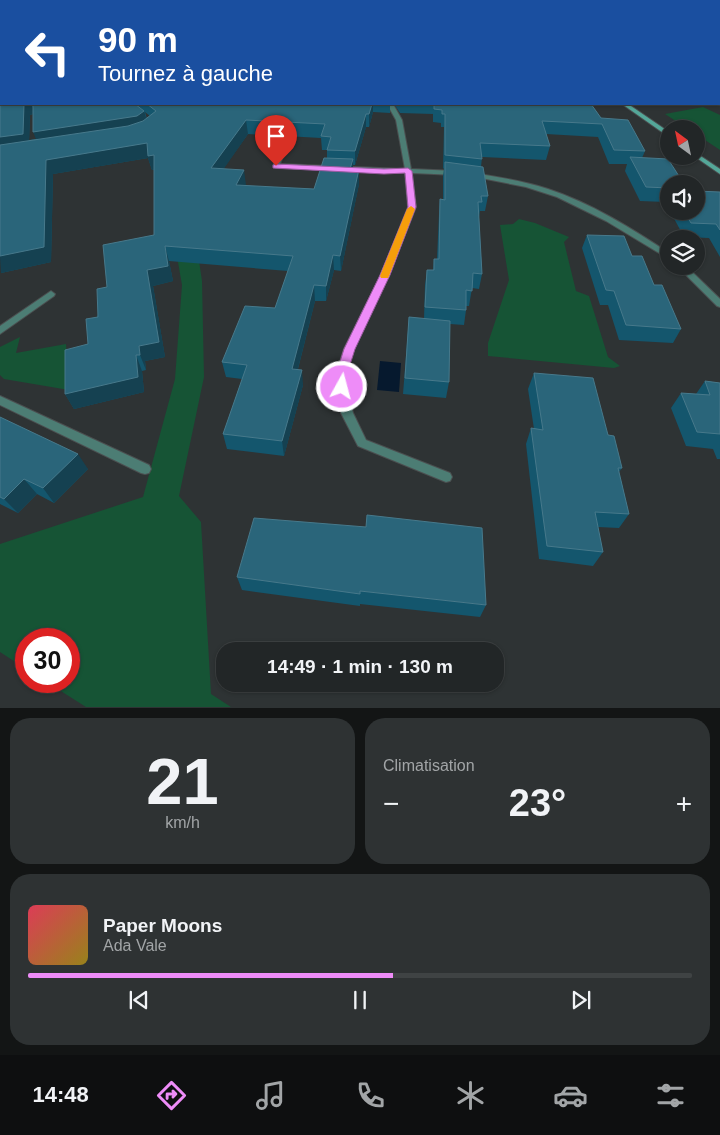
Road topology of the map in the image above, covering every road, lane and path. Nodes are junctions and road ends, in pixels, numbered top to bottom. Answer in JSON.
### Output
{"nodes":[{"id":1,"x":391,"y":105,"type":"edge"},
{"id":2,"x":626,"y":105,"type":"edge"},
{"id":3,"x":660,"y":129,"type":"edge"},
{"id":4,"x":283,"y":149,"type":"dead end"},
{"id":5,"x":705,"y":161,"type":"edge"},
{"id":6,"x":408,"y":171,"type":"junction"},
{"id":7,"x":720,"y":172,"type":"edge"},
{"id":8,"x":660,"y":251,"type":"edge"},
{"id":9,"x":690,"y":275,"type":"edge"},
{"id":10,"x":51,"y":294,"type":"dead end"},
{"id":11,"x":720,"y":304,"type":"edge"},
{"id":12,"x":0,"y":331,"type":"edge"},
{"id":13,"x":0,"y":400,"type":"edge"},
{"id":14,"x":145,"y":469,"type":"dead end"},
{"id":15,"x":446,"y":477,"type":"dead end"}],
"edges":[{"from":1,"to":6,"type":"street"},
{"from":2,"to":3,"type":"main road"},
{"from":4,"to":6,"type":"street"},
{"from":5,"to":7,"type":"main road"},
{"from":6,"to":8,"type":"street"},
{"from":6,"to":15,"type":"street"},
{"from":9,"to":11,"type":"street"},
{"from":10,"to":12,"type":"street"},
{"from":13,"to":14,"type":"street"}]}
